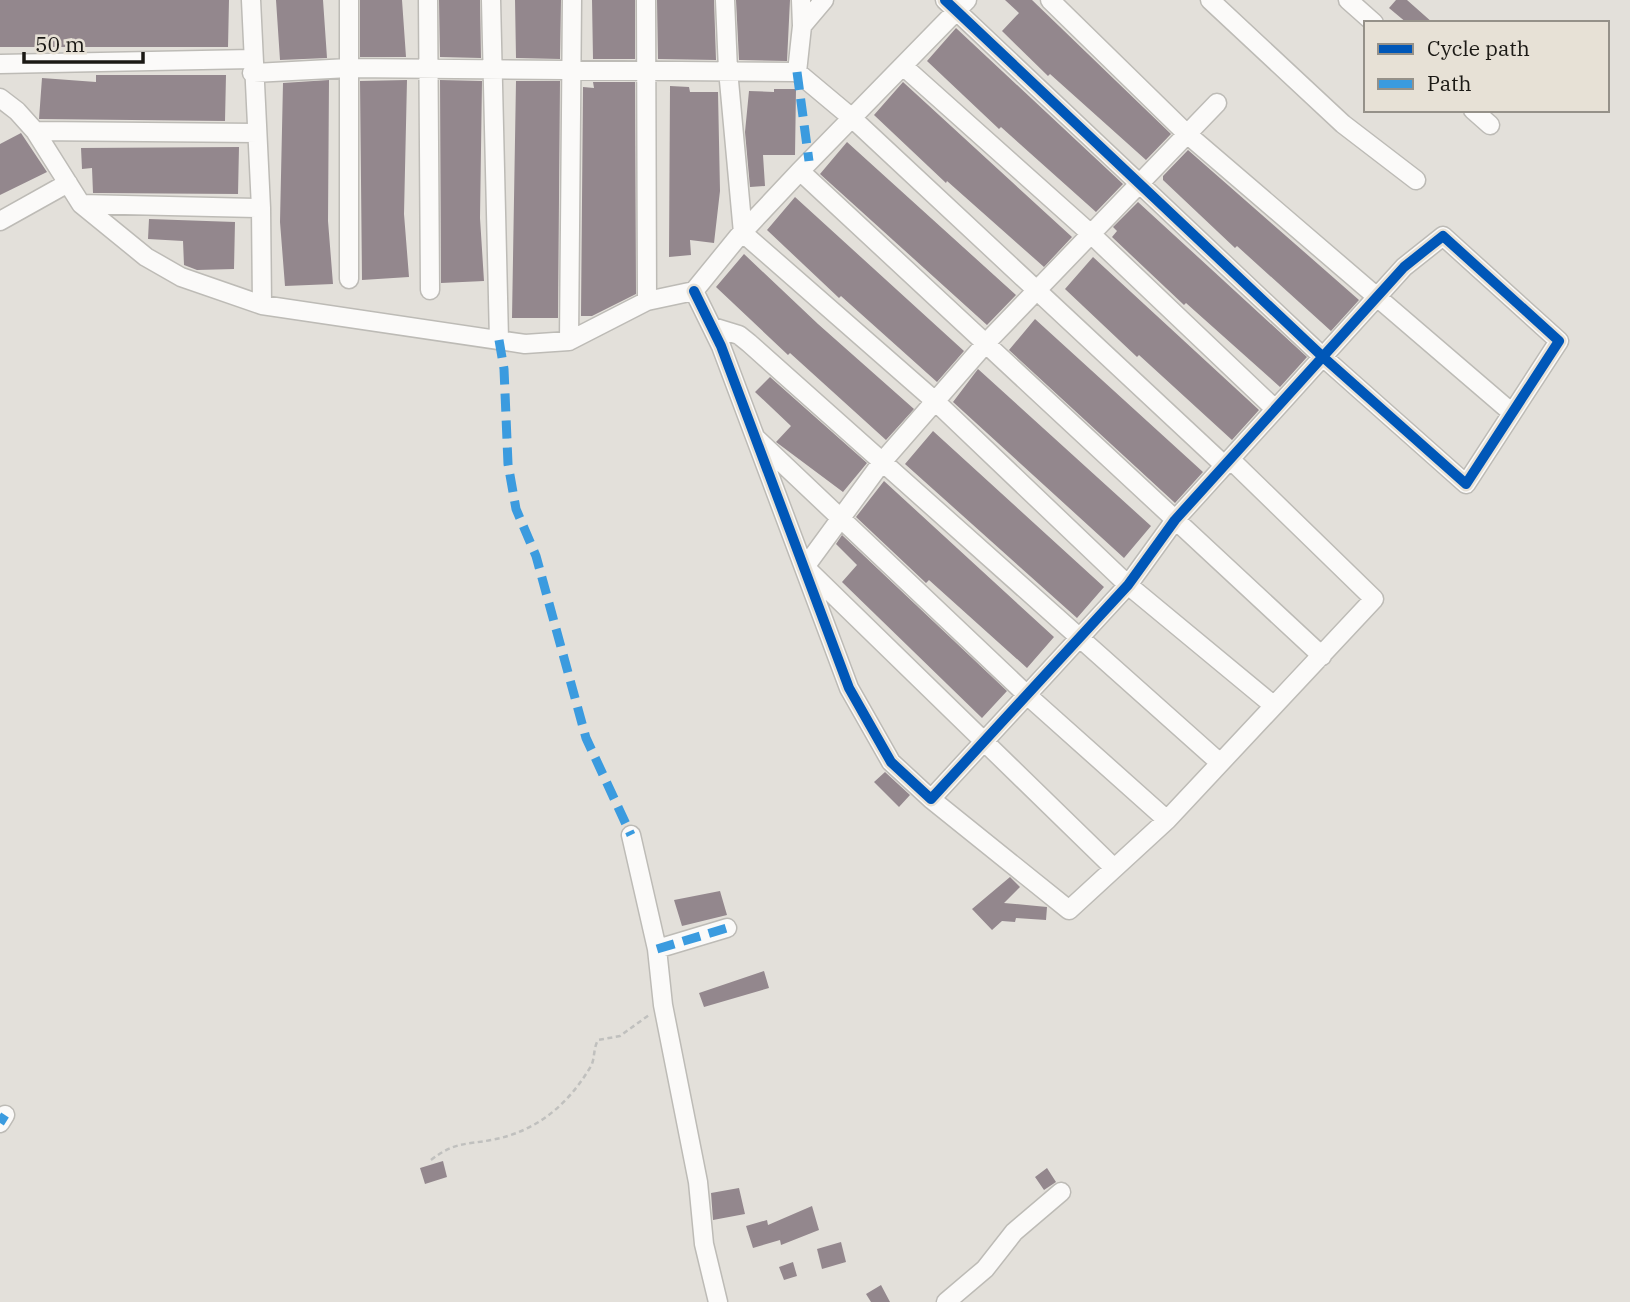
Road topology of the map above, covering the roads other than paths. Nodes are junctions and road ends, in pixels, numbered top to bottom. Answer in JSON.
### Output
{"nodes":[{"id":1,"x":251,"y":0,"type":"edge"},
{"id":2,"x":349,"y":0,"type":"edge"},
{"id":3,"x":428,"y":0,"type":"edge"},
{"id":4,"x":491,"y":0,"type":"edge"},
{"id":5,"x":572,"y":0,"type":"edge"},
{"id":6,"x":646,"y":0,"type":"edge"},
{"id":7,"x":725,"y":0,"type":"edge"},
{"id":8,"x":801,"y":0,"type":"edge"},
{"id":9,"x":824,"y":0,"type":"edge"},
{"id":10,"x":1050,"y":0,"type":"edge"},
{"id":11,"x":1210,"y":0,"type":"edge"},
{"id":12,"x":1348,"y":0,"type":"edge"},
{"id":13,"x":956,"y":4,"type":"edge"},
{"id":14,"x":1372,"y":21,"type":"edge"},
{"id":15,"x":802,"y":26,"type":"junction"},
{"id":16,"x":0,"y":64,"type":"edge"},
{"id":17,"x":252,"y":66,"type":"junction"},
{"id":18,"x":902,"y":66,"type":"junction"},
{"id":19,"x":349,"y":68,"type":"junction"},
{"id":20,"x":429,"y":69,"type":"junction"},
{"id":21,"x":492,"y":70,"type":"junction"},
{"id":22,"x":728,"y":70,"type":"junction"},
{"id":23,"x":572,"y":71,"type":"junction"},
{"id":24,"x":645,"y":71,"type":"junction"},
{"id":25,"x":797,"y":72,"type":"junction"},
{"id":26,"x":0,"y":98,"type":"edge"},
{"id":27,"x":1217,"y":103,"type":"dead end"},
{"id":28,"x":17,"y":111,"type":"junction"},
{"id":29,"x":1475,"y":112,"type":"edge"},
{"id":30,"x":852,"y":118,"type":"junction"},
{"id":31,"x":0,"y":120,"type":"edge"},
{"id":32,"x":1490,"y":125,"type":"dead end"},
{"id":33,"x":34,"y":131,"type":"junction"},
{"id":34,"x":256,"y":133,"type":"junction"},
{"id":35,"x":1187,"y":134,"type":"junction"},
{"id":36,"x":800,"y":171,"type":"junction"},
{"id":37,"x":1416,"y":180,"type":"dead end"},
{"id":38,"x":68,"y":183,"type":"junction"},
{"id":39,"x":1140,"y":183,"type":"junction"},
{"id":40,"x":81,"y":204,"type":"junction"},
{"id":41,"x":261,"y":208,"type":"junction"},
{"id":42,"x":0,"y":221,"type":"edge"},
{"id":43,"x":743,"y":233,"type":"junction"},
{"id":44,"x":1091,"y":234,"type":"junction"},
{"id":45,"x":349,"y":279,"type":"dead end"},
{"id":46,"x":430,"y":290,"type":"dead end"},
{"id":47,"x":1038,"y":290,"type":"junction"},
{"id":48,"x":694,"y":291,"type":"junction"},
{"id":49,"x":1376,"y":298,"type":"junction"},
{"id":50,"x":647,"y":301,"type":"junction"},
{"id":51,"x":262,"y":305,"type":"junction"},
{"id":52,"x":713,"y":327,"type":"junction"},
{"id":53,"x":499,"y":341,"type":"junction"},
{"id":54,"x":569,"y":341,"type":"junction"},
{"id":55,"x":986,"y":343,"type":"junction"},
{"id":56,"x":1323,"y":357,"type":"junction"},
{"id":57,"x":935,"y":401,"type":"junction"},
{"id":58,"x":1275,"y":409,"type":"junction"},
{"id":59,"x":1511,"y":412,"type":"junction"},
{"id":60,"x":751,"y":434,"type":"junction"},
{"id":61,"x":882,"y":462,"type":"junction"},
{"id":62,"x":1227,"y":462,"type":"junction"},
{"id":63,"x":841,"y":519,"type":"junction"},
{"id":64,"x":1175,"y":520,"type":"junction"},
{"id":65,"x":805,"y":567,"type":"junction"},
{"id":66,"x":1128,"y":585,"type":"junction"},
{"id":67,"x":1079,"y":638,"type":"junction"},
{"id":68,"x":1322,"y":656,"type":"junction"},
{"id":69,"x":1027,"y":695,"type":"junction"},
{"id":70,"x":1273,"y":705,"type":"junction"},
{"id":71,"x":984,"y":742,"type":"junction"},
{"id":72,"x":1219,"y":762,"type":"junction"},
{"id":73,"x":931,"y":799,"type":"junction"},
{"id":74,"x":1167,"y":820,"type":"junction"},
{"id":75,"x":631,"y":835,"type":"dead end"},
{"id":76,"x":1114,"y":867,"type":"junction"},
{"id":77,"x":727,"y":928,"type":"dead end"},
{"id":78,"x":657,"y":949,"type":"junction"},
{"id":79,"x":1061,"y":1192,"type":"dead end"},
{"id":80,"x":718,"y":1302,"type":"edge"},
{"id":81,"x":946,"y":1302,"type":"edge"}],
"edges":[{"from":1,"to":17,"type":"street"},
{"from":2,"to":19,"type":"street"},
{"from":3,"to":20,"type":"street"},
{"from":4,"to":21,"type":"street"},
{"from":5,"to":23,"type":"street"},
{"from":6,"to":24,"type":"street"},
{"from":7,"to":22,"type":"street"},
{"from":8,"to":15,"type":"street"},
{"from":9,"to":15,"type":"street"},
{"from":10,"to":35,"type":"street"},
{"from":11,"to":37,"type":"street"},
{"from":12,"to":14,"type":"street"},
{"from":13,"to":18,"type":"street"},
{"from":13,"to":39,"type":"street"},
{"from":15,"to":25,"type":"street"},
{"from":16,"to":17,"type":"street"},
{"from":17,"to":19,"type":"street"},
{"from":17,"to":34,"type":"street"},
{"from":18,"to":30,"type":"street"},
{"from":18,"to":44,"type":"street"},
{"from":19,"to":20,"type":"street"},
{"from":19,"to":45,"type":"street"},
{"from":20,"to":21,"type":"street"},
{"from":20,"to":46,"type":"street"},
{"from":21,"to":23,"type":"street"},
{"from":21,"to":53,"type":"street"},
{"from":22,"to":24,"type":"street"},
{"from":22,"to":25,"type":"street"},
{"from":22,"to":43,"type":"street"},
{"from":23,"to":24,"type":"street"},
{"from":23,"to":54,"type":"street"},
{"from":24,"to":50,"type":"street"},
{"from":25,"to":30,"type":"street"},
{"from":26,"to":28,"type":"street"},
{"from":27,"to":35,"type":"street"},
{"from":28,"to":31,"type":"street"},
{"from":28,"to":33,"type":"street"},
{"from":29,"to":32,"type":"street"},
{"from":30,"to":36,"type":"street"},
{"from":30,"to":47,"type":"street"},
{"from":33,"to":34,"type":"street"},
{"from":33,"to":38,"type":"street"},
{"from":34,"to":41,"type":"street"},
{"from":35,"to":39,"type":"street"},
{"from":35,"to":49,"type":"street"},
{"from":36,"to":43,"type":"street"},
{"from":36,"to":55,"type":"street"},
{"from":38,"to":40,"type":"street"},
{"from":38,"to":42,"type":"street"},
{"from":39,"to":44,"type":"street"},
{"from":39,"to":56,"type":"street"},
{"from":40,"to":41,"type":"street"},
{"from":40,"to":51,"type":"street"},
{"from":41,"to":51,"type":"street"},
{"from":43,"to":48,"type":"street"},
{"from":43,"to":57,"type":"street"},
{"from":44,"to":47,"type":"street"},
{"from":44,"to":58,"type":"street"},
{"from":47,"to":55,"type":"street"},
{"from":47,"to":62,"type":"street"},
{"from":48,"to":50,"type":"street"},
{"from":48,"to":52,"type":"street"},
{"from":49,"to":56,"type":"street"},
{"from":49,"to":59,"type":"street"},
{"from":49,"to":59,"type":"street"},
{"from":50,"to":54,"type":"street"},
{"from":51,"to":53,"type":"street"},
{"from":52,"to":60,"type":"street"},
{"from":52,"to":61,"type":"street"},
{"from":53,"to":54,"type":"street"},
{"from":55,"to":57,"type":"street"},
{"from":55,"to":64,"type":"street"},
{"from":56,"to":58,"type":"street"},
{"from":56,"to":59,"type":"street"},
{"from":57,"to":61,"type":"street"},
{"from":57,"to":66,"type":"street"},
{"from":58,"to":62,"type":"street"},
{"from":60,"to":63,"type":"street"},
{"from":60,"to":65,"type":"street"},
{"from":61,"to":63,"type":"street"},
{"from":61,"to":67,"type":"street"},
{"from":62,"to":64,"type":"street"},
{"from":62,"to":68,"type":"street"},
{"from":63,"to":65,"type":"street"},
{"from":63,"to":69,"type":"street"},
{"from":64,"to":66,"type":"street"},
{"from":64,"to":68,"type":"street"},
{"from":65,"to":71,"type":"street"},
{"from":65,"to":73,"type":"street"},
{"from":66,"to":67,"type":"street"},
{"from":66,"to":70,"type":"street"},
{"from":67,"to":69,"type":"street"},
{"from":67,"to":72,"type":"street"},
{"from":68,"to":70,"type":"street"},
{"from":69,"to":71,"type":"street"},
{"from":69,"to":74,"type":"street"},
{"from":70,"to":72,"type":"street"},
{"from":71,"to":73,"type":"street"},
{"from":71,"to":76,"type":"street"},
{"from":72,"to":74,"type":"street"},
{"from":73,"to":76,"type":"street"},
{"from":74,"to":76,"type":"street"},
{"from":75,"to":78,"type":"street"},
{"from":77,"to":78,"type":"street"},
{"from":78,"to":80,"type":"street"},
{"from":79,"to":81,"type":"street"}]}
